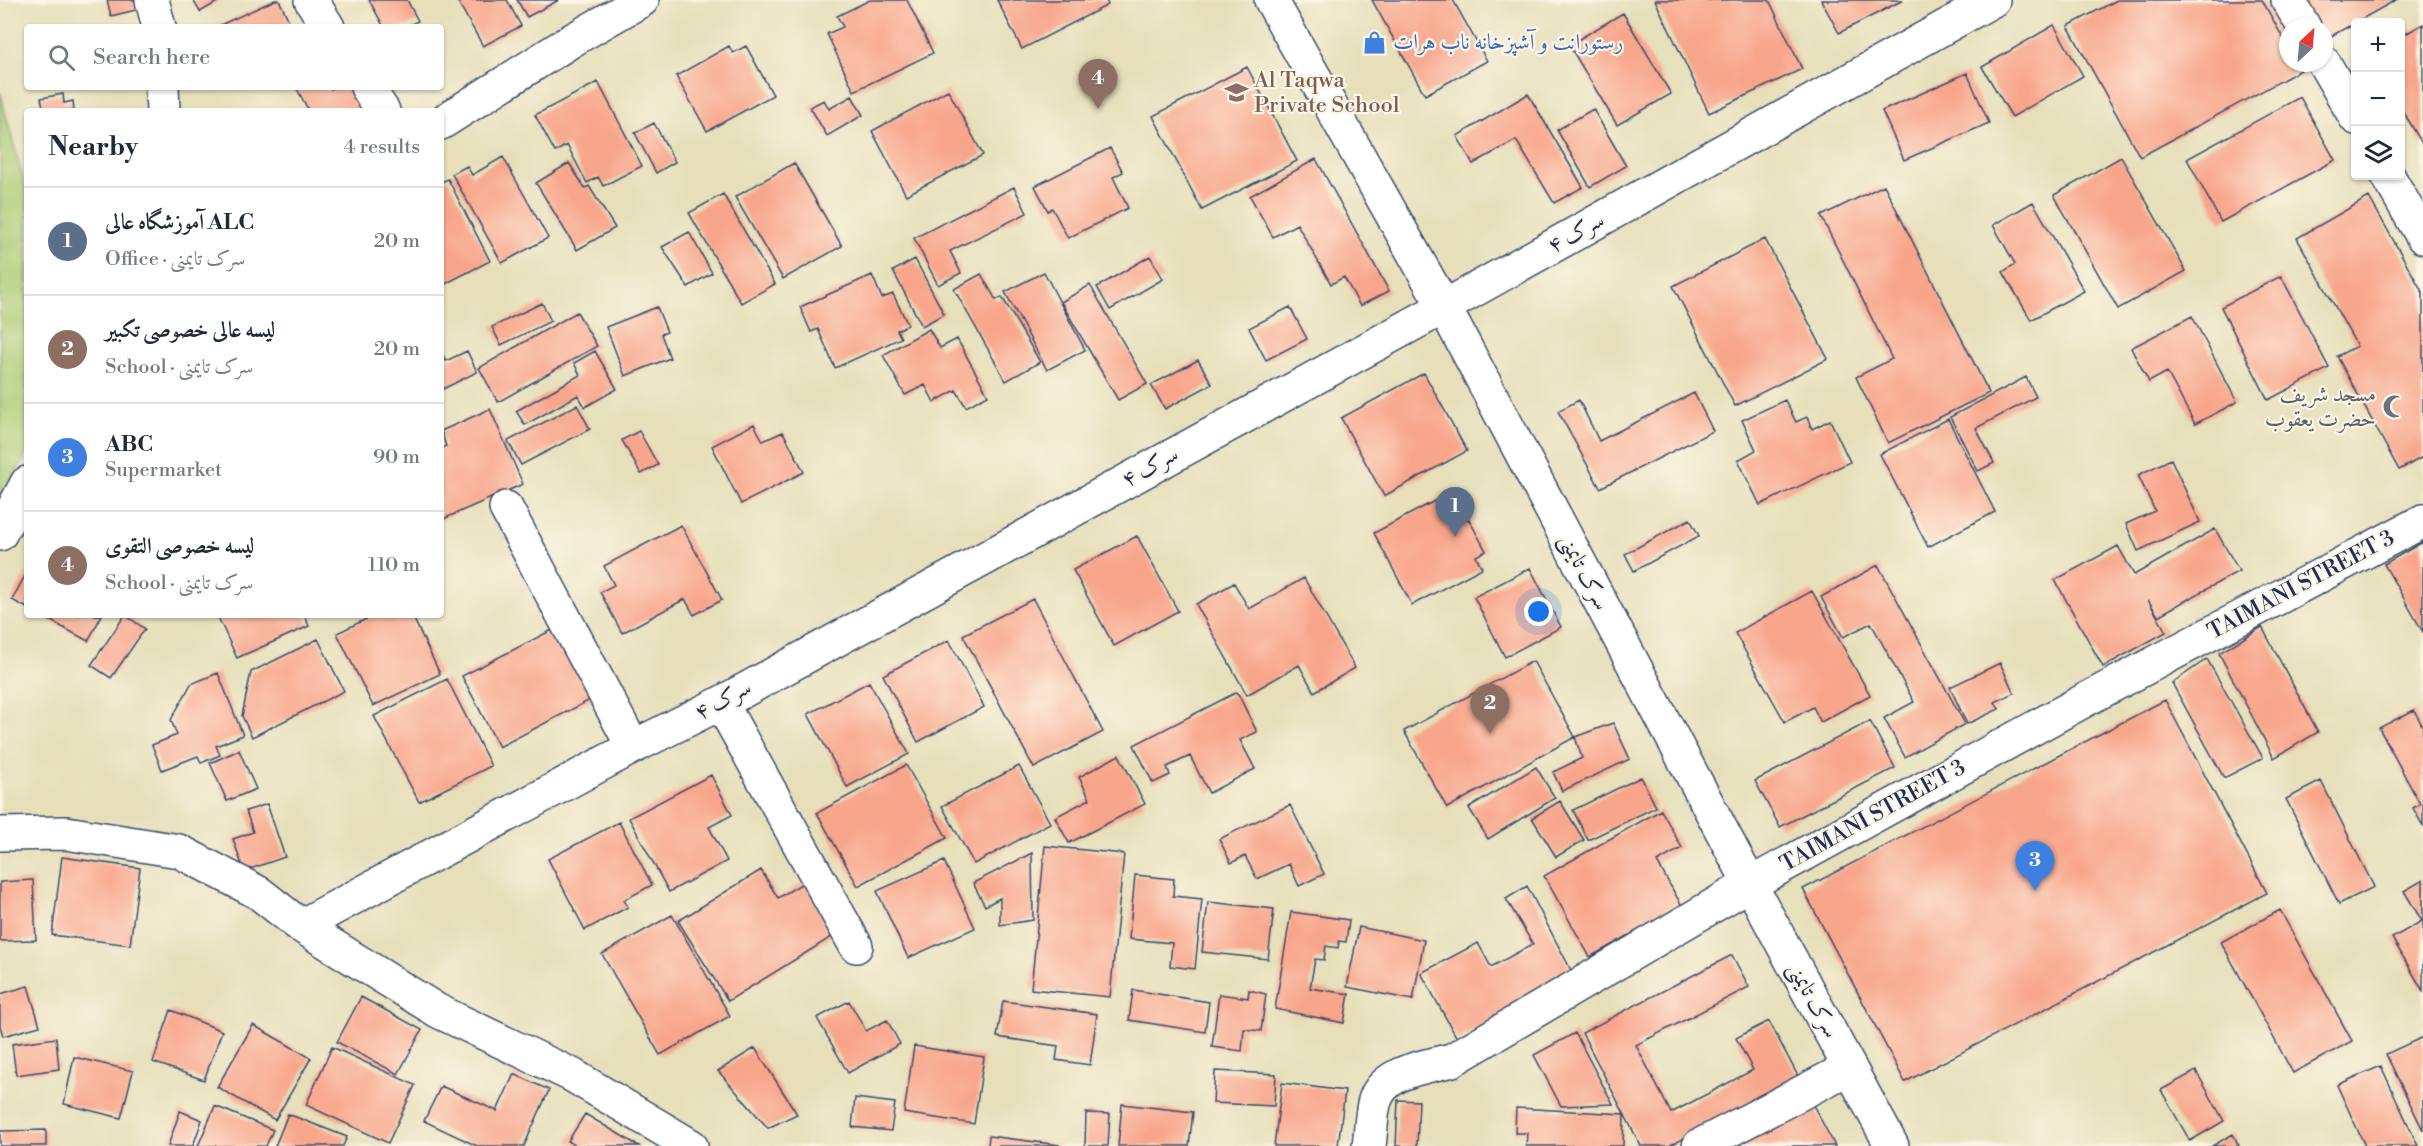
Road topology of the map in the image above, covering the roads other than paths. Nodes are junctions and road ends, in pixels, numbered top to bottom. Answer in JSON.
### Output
{"nodes":[{"id":1,"x":152,"y":0,"type":"edge"},
{"id":2,"x":311,"y":0,"type":"edge"},
{"id":3,"x":642,"y":0,"type":"edge"},
{"id":4,"x":1271,"y":0,"type":"edge"},
{"id":5,"x":1993,"y":0,"type":"edge"},
{"id":6,"x":2288,"y":0,"type":"edge"},
{"id":7,"x":2299,"y":18,"type":"edge"},
{"id":8,"x":158,"y":24,"type":"edge"},
{"id":9,"x":326,"y":24,"type":"edge"},
{"id":10,"x":2329,"y":72,"type":"edge"},
{"id":11,"x":162,"y":90,"type":"edge"},
{"id":12,"x":369,"y":90,"type":"edge"},
{"id":13,"x":163,"y":108,"type":"edge"},
{"id":14,"x":381,"y":108,"type":"edge"},
{"id":15,"x":2351,"y":111,"type":"edge"},
{"id":16,"x":444,"y":121,"type":"edge"},
{"id":17,"x":2390,"y":180,"type":"edge"},
{"id":18,"x":2423,"y":237,"type":"edge"},
{"id":19,"x":1444,"y":307,"type":"junction"},
{"id":20,"x":24,"y":489,"type":"edge"},
{"id":21,"x":506,"y":508,"type":"dead end"},
{"id":22,"x":2423,"y":520,"type":"edge"},
{"id":23,"x":0,"y":534,"type":"edge"},
{"id":24,"x":721,"y":703,"type":"junction"},
{"id":25,"x":633,"y":747,"type":"junction"},
{"id":26,"x":0,"y":834,"type":"edge"},
{"id":27,"x":1750,"y":884,"type":"junction"},
{"id":28,"x":301,"y":926,"type":"junction"},
{"id":29,"x":856,"y":946,"type":"dead end"},
{"id":30,"x":1849,"y":1068,"type":"junction"},
{"id":31,"x":691,"y":1146,"type":"edge"},
{"id":32,"x":1369,"y":1146,"type":"edge"},
{"id":33,"x":1699,"y":1146,"type":"edge"},
{"id":34,"x":1892,"y":1146,"type":"edge"}],
"edges":[{"from":1,"to":8,"type":"street"},
{"from":2,"to":9,"type":"street"},
{"from":3,"to":16,"type":"street"},
{"from":4,"to":19,"type":"street","name":"سرک تایمنی"},
{"from":5,"to":19,"type":"street","name":"سرک ۴"},
{"from":6,"to":7,"type":"street"},
{"from":10,"to":15,"type":"street"},
{"from":11,"to":13,"type":"street"},
{"from":12,"to":14,"type":"street"},
{"from":17,"to":18,"type":"street"},
{"from":19,"to":24,"type":"street","name":"سرک ۴"},
{"from":19,"to":27,"type":"street","name":"سرک تایمنی"},
{"from":20,"to":23,"type":"street"},
{"from":21,"to":25,"type":"street"},
{"from":22,"to":27,"type":"street","name":"TAIMANI STREET 3"},
{"from":24,"to":25,"type":"street","name":"سرک ۴"},
{"from":24,"to":29,"type":"street"},
{"from":25,"to":28,"type":"street","name":"سرک ۴"},
{"from":26,"to":28,"type":"street"},
{"from":27,"to":30,"type":"street","name":"سرک تایمنی"},
{"from":27,"to":32,"type":"street","name":"TAIMANI STREET 3"},
{"from":28,"to":31,"type":"street"},
{"from":30,"to":33,"type":"street"},
{"from":30,"to":34,"type":"street","name":"سرک تایمنی"}]}
